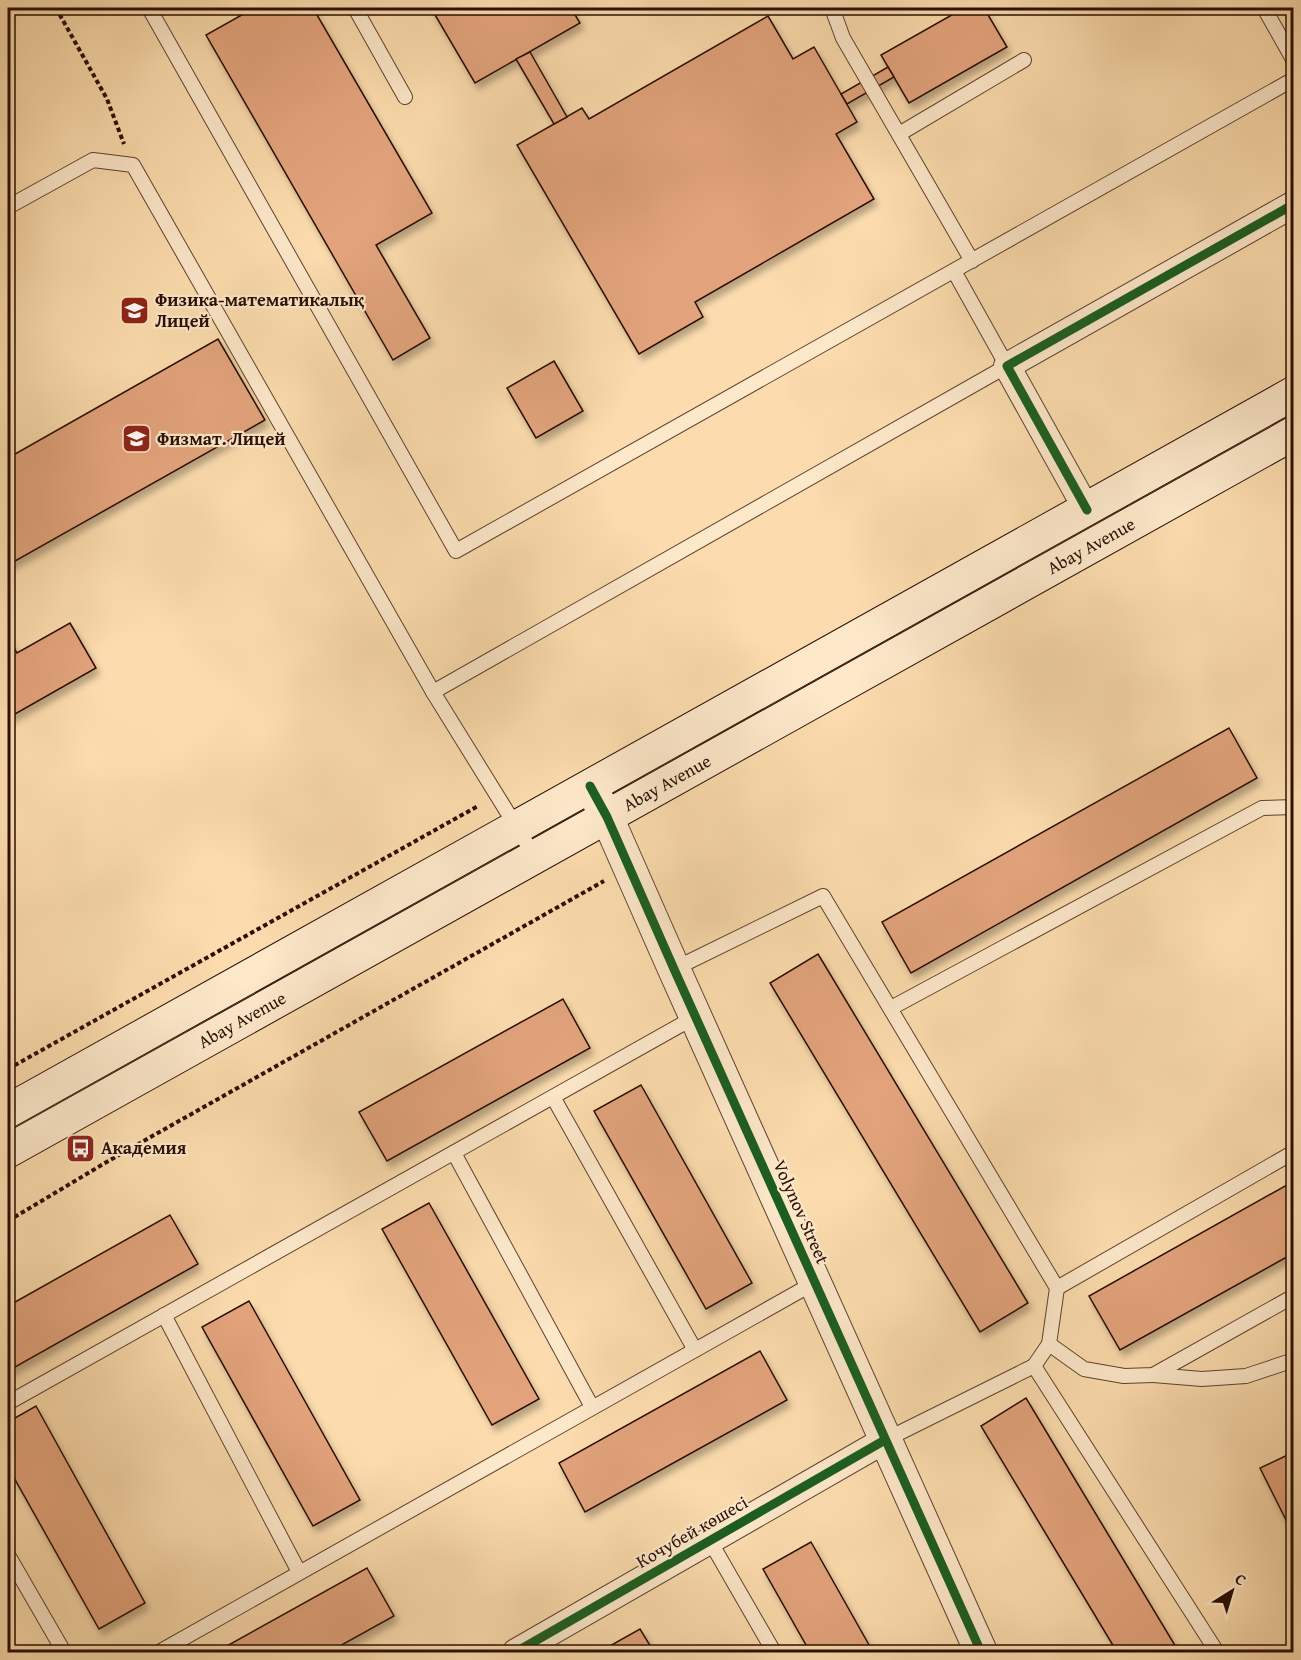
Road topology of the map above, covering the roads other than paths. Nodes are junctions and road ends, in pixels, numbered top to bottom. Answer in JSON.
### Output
{"nodes":[{"id":1,"x":148,"y":8,"type":"edge"},
{"id":2,"x":356,"y":8,"type":"edge"},
{"id":3,"x":832,"y":8,"type":"edge"},
{"id":4,"x":1264,"y":8,"type":"edge"},
{"id":5,"x":1024,"y":60,"type":"dead end"},
{"id":6,"x":1293,"y":61,"type":"edge"},
{"id":7,"x":1293,"y":79,"type":"edge"},
{"id":8,"x":405,"y":97,"type":"dead end"},
{"id":9,"x":898,"y":134,"type":"junction"},
{"id":10,"x":1293,"y":204,"type":"edge"},
{"id":11,"x":8,"y":207,"type":"edge"},
{"id":12,"x":972,"y":261,"type":"junction"},
{"id":13,"x":954,"y":271,"type":"junction"},
{"id":14,"x":1007,"y":366,"type":"junction"},
{"id":15,"x":1293,"y":393,"type":"edge"},
{"id":16,"x":1293,"y":433,"type":"edge"},
{"id":17,"x":1087,"y":510,"type":"junction"},
{"id":18,"x":433,"y":692,"type":"junction"},
{"id":19,"x":590,"y":786,"type":"junction"},
{"id":20,"x":1293,"y":807,"type":"edge"},
{"id":21,"x":607,"y":817,"type":"junction"},
{"id":22,"x":518,"y":826,"type":"junction"},
{"id":23,"x":535,"y":857,"type":"junction"},
{"id":24,"x":674,"y":969,"type":"junction"},
{"id":25,"x":891,"y":1008,"type":"junction"},
{"id":26,"x":695,"y":1017,"type":"junction"},
{"id":27,"x":553,"y":1097,"type":"junction"},
{"id":28,"x":8,"y":1111,"type":"edge"},
{"id":29,"x":8,"y":1150,"type":"edge"},
{"id":30,"x":1293,"y":1152,"type":"edge"},
{"id":31,"x":454,"y":1153,"type":"junction"},
{"id":32,"x":814,"y":1283,"type":"junction"},
{"id":33,"x":1057,"y":1288,"type":"junction"},
{"id":34,"x":1293,"y":1296,"type":"edge"},
{"id":35,"x":164,"y":1315,"type":"junction"},
{"id":36,"x":1049,"y":1344,"type":"junction"},
{"id":37,"x":695,"y":1350,"type":"junction"},
{"id":38,"x":1293,"y":1360,"type":"edge"},
{"id":39,"x":1034,"y":1366,"type":"junction"},
{"id":40,"x":1153,"y":1375,"type":"junction"},
{"id":41,"x":8,"y":1402,"type":"edge"},
{"id":42,"x":592,"y":1407,"type":"junction"},
{"id":43,"x":885,"y":1440,"type":"junction"},
{"id":44,"x":710,"y":1541,"type":"junction"},
{"id":45,"x":8,"y":1556,"type":"edge"},
{"id":46,"x":299,"y":1572,"type":"junction"},
{"id":47,"x":62,"y":1652,"type":"edge"},
{"id":48,"x":159,"y":1653,"type":"edge"},
{"id":49,"x":516,"y":1653,"type":"edge"},
{"id":50,"x":774,"y":1653,"type":"edge"},
{"id":51,"x":981,"y":1653,"type":"edge"},
{"id":52,"x":1217,"y":1653,"type":"edge"}],
"edges":[{"from":1,"to":13,"type":"lane"},
{"from":2,"to":8,"type":"lane"},
{"from":3,"to":9,"type":"lane"},
{"from":4,"to":6,"type":"lane"},
{"from":5,"to":9,"type":"lane"},
{"from":7,"to":12,"type":"lane"},
{"from":9,"to":12,"type":"lane"},
{"from":10,"to":14,"type":"street"},
{"from":11,"to":18,"type":"lane"},
{"from":12,"to":13,"type":"lane"},
{"from":13,"to":14,"type":"lane"},
{"from":14,"to":17,"type":"street"},
{"from":14,"to":18,"type":"lane"},
{"from":15,"to":17,"type":"main road","name":"Abay Avenue"},
{"from":16,"to":21,"type":"main road","name":"Abay Avenue"},
{"from":17,"to":19,"type":"main road","name":"Abay Avenue"},
{"from":18,"to":22,"type":"lane"},
{"from":19,"to":21,"type":"street","name":"Volynov Street"},
{"from":19,"to":22,"type":"main road","name":"Abay Avenue"},
{"from":20,"to":25,"type":"lane"},
{"from":21,"to":23,"type":"main road","name":"Abay Avenue"},
{"from":21,"to":24,"type":"street","name":"Volynov Street"},
{"from":22,"to":23,"type":"lane"},
{"from":22,"to":28,"type":"main road","name":"Abay Avenue"},
{"from":23,"to":29,"type":"main road","name":"Abay Avenue"},
{"from":24,"to":25,"type":"lane"},
{"from":24,"to":26,"type":"street","name":"Volynov Street"},
{"from":25,"to":33,"type":"lane"},
{"from":26,"to":27,"type":"lane"},
{"from":26,"to":32,"type":"street","name":"Volynov Street"},
{"from":27,"to":31,"type":"lane"},
{"from":27,"to":37,"type":"lane"},
{"from":30,"to":33,"type":"lane"},
{"from":31,"to":35,"type":"lane"},
{"from":31,"to":42,"type":"lane"},
{"from":32,"to":37,"type":"lane"},
{"from":32,"to":43,"type":"street","name":"Volynov Street"},
{"from":33,"to":36,"type":"lane"},
{"from":34,"to":40,"type":"lane"},
{"from":35,"to":41,"type":"lane"},
{"from":35,"to":46,"type":"lane"},
{"from":36,"to":39,"type":"lane"},
{"from":36,"to":40,"type":"lane"},
{"from":37,"to":42,"type":"lane"},
{"from":38,"to":40,"type":"lane"},
{"from":39,"to":43,"type":"lane"},
{"from":39,"to":52,"type":"lane"},
{"from":42,"to":46,"type":"lane"},
{"from":43,"to":44,"type":"street","name":"Кочубей көшесі"},
{"from":43,"to":51,"type":"street","name":"Volynov Street"},
{"from":44,"to":49,"type":"street","name":"Кочубей көшесі"},
{"from":44,"to":50,"type":"lane"},
{"from":45,"to":47,"type":"lane"},
{"from":46,"to":48,"type":"lane"}]}
